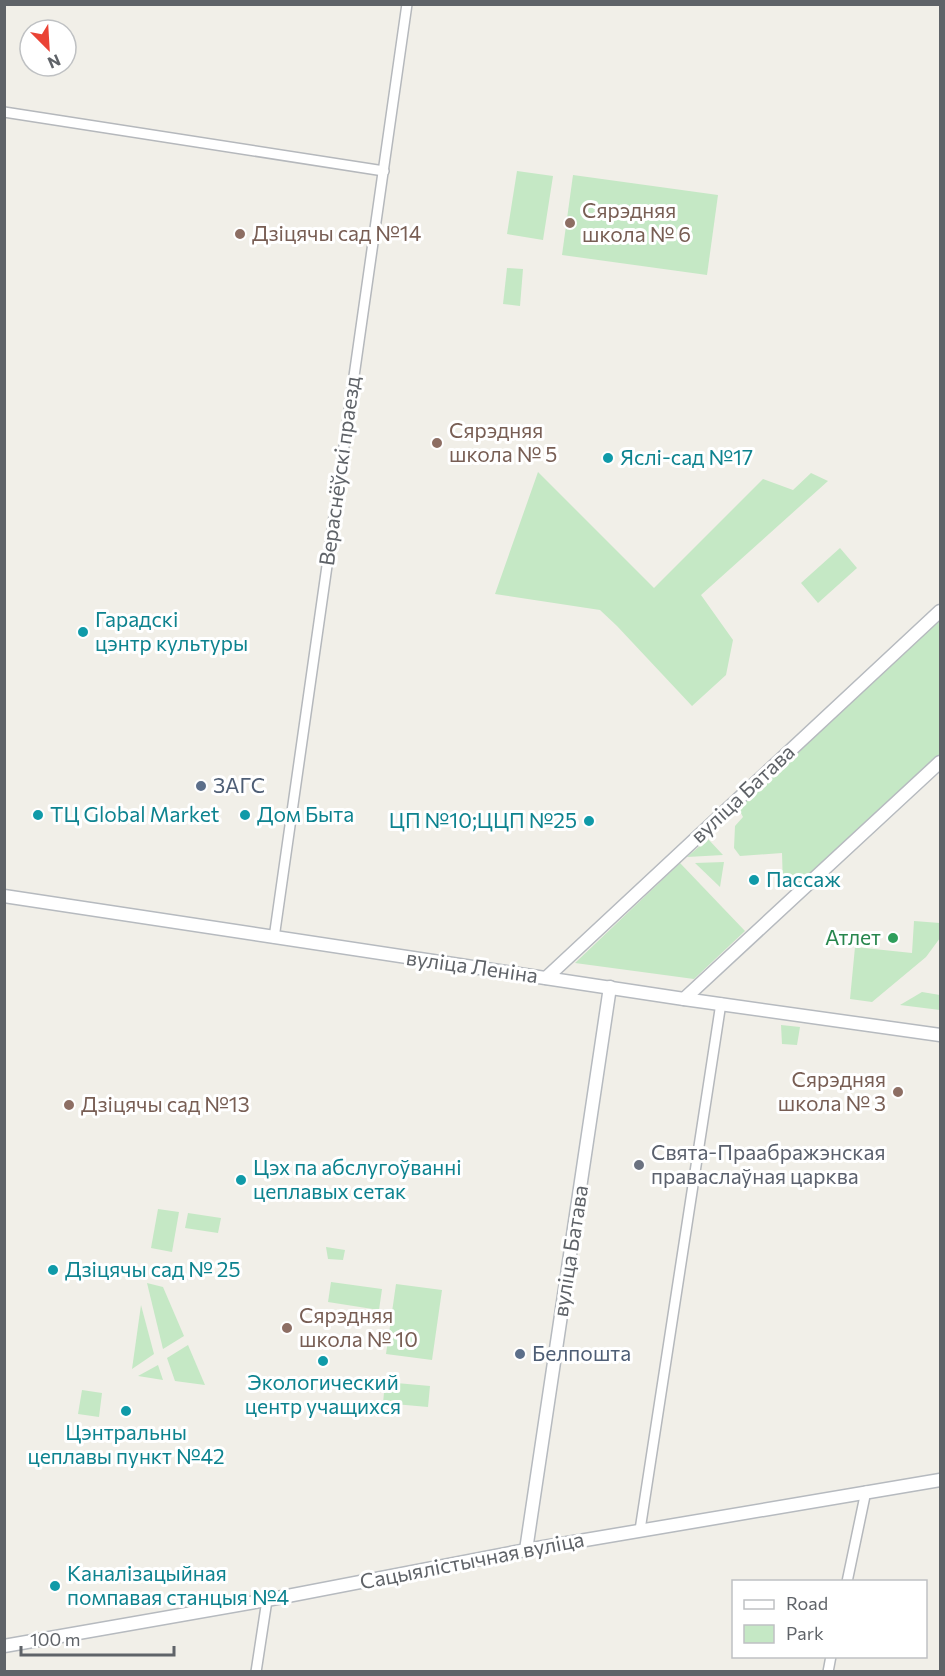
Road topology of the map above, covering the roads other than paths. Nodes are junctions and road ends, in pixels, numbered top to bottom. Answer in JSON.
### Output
{"nodes":[{"id":1,"x":407,"y":4,"type":"edge"},
{"id":2,"x":4,"y":112,"type":"edge"},
{"id":3,"x":384,"y":171,"type":"junction"},
{"id":4,"x":940,"y":611,"type":"edge"},
{"id":5,"x":940,"y":762,"type":"edge"},
{"id":6,"x":4,"y":896,"type":"edge"},
{"id":7,"x":274,"y":938,"type":"junction"},
{"id":8,"x":546,"y":978,"type":"junction"},
{"id":9,"x":610,"y":987,"type":"junction"},
{"id":10,"x":684,"y":999,"type":"junction"},
{"id":11,"x":721,"y":1003,"type":"junction"},
{"id":12,"x":940,"y":1035,"type":"edge"},
{"id":13,"x":940,"y":1480,"type":"edge"},
{"id":14,"x":866,"y":1491,"type":"junction"},
{"id":15,"x":640,"y":1530,"type":"junction"},
{"id":16,"x":526,"y":1550,"type":"junction"},
{"id":17,"x":847,"y":1580,"type":"edge"},
{"id":18,"x":267,"y":1600,"type":"junction"},
{"id":19,"x":4,"y":1646,"type":"edge"},
{"id":20,"x":256,"y":1671,"type":"edge"}],
"edges":[{"from":1,"to":3,"type":"street","name":"Вераснёўскі праезд"},
{"from":2,"to":3,"type":"street"},
{"from":3,"to":7,"type":"street","name":"Вераснёўскі праезд"},
{"from":4,"to":8,"type":"street","name":"вуліца Батава"},
{"from":5,"to":10,"type":"street"},
{"from":6,"to":7,"type":"street","name":"вуліца Леніна"},
{"from":7,"to":8,"type":"street","name":"вуліца Леніна"},
{"from":8,"to":9,"type":"street","name":"вуліца Леніна"},
{"from":9,"to":10,"type":"street","name":"вуліца Леніна"},
{"from":9,"to":16,"type":"street","name":"вуліца Батава"},
{"from":10,"to":11,"type":"street","name":"вуліца Леніна"},
{"from":11,"to":12,"type":"street","name":"вуліца Леніна"},
{"from":11,"to":15,"type":"street"},
{"from":13,"to":14,"type":"street","name":"Сацыялістычная вуліца"},
{"from":14,"to":15,"type":"street","name":"Сацыялістычная вуліца"},
{"from":14,"to":17,"type":"street"},
{"from":15,"to":16,"type":"street","name":"Сацыялістычная вуліца"},
{"from":16,"to":18,"type":"street","name":"Сацыялістычная вуліца"},
{"from":18,"to":19,"type":"street","name":"Сацыялістычная вуліца"},
{"from":18,"to":20,"type":"street"}]}
